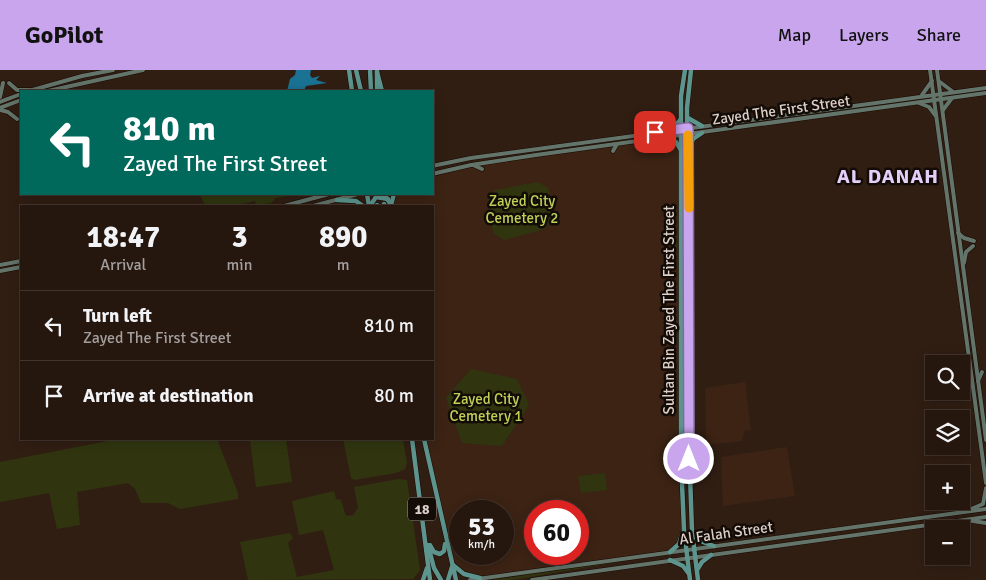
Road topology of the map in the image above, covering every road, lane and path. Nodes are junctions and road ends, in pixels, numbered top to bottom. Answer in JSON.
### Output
{"nodes":[{"id":1,"x":113,"y":70,"type":"edge"},
{"id":2,"x":143,"y":70,"type":"edge"},
{"id":3,"x":349,"y":70,"type":"edge"},
{"id":4,"x":356,"y":70,"type":"edge"},
{"id":5,"x":370,"y":70,"type":"edge"},
{"id":6,"x":691,"y":70,"type":"edge"},
{"id":7,"x":930,"y":70,"type":"edge"},
{"id":8,"x":937,"y":70,"type":"edge"},
{"id":9,"x":377,"y":71,"type":"edge"},
{"id":10,"x":683,"y":71,"type":"edge"},
{"id":11,"x":938,"y":79,"type":"junction"},
{"id":12,"x":932,"y":80,"type":"junction"},
{"id":13,"x":3,"y":83,"type":"dead end"},
{"id":14,"x":9,"y":83,"type":"dead end"},
{"id":15,"x":986,"y":88,"type":"edge"},
{"id":16,"x":20,"y":90,"type":"edge"},
{"id":17,"x":34,"y":90,"type":"edge"},
{"id":18,"x":53,"y":90,"type":"edge"},
{"id":19,"x":352,"y":90,"type":"edge"},
{"id":20,"x":361,"y":90,"type":"edge"},
{"id":21,"x":372,"y":90,"type":"edge"},
{"id":22,"x":377,"y":90,"type":"edge"},
{"id":23,"x":382,"y":90,"type":"edge"},
{"id":24,"x":954,"y":92,"type":"junction"},
{"id":25,"x":986,"y":93,"type":"edge"},
{"id":26,"x":20,"y":94,"type":"edge"},
{"id":27,"x":934,"y":94,"type":"junction"},
{"id":28,"x":940,"y":94,"type":"junction"},
{"id":29,"x":921,"y":96,"type":"junction"},
{"id":30,"x":0,"y":97,"type":"edge"},
{"id":31,"x":952,"y":98,"type":"junction"},
{"id":32,"x":941,"y":99,"type":"junction"},
{"id":33,"x":20,"y":100,"type":"edge"},
{"id":34,"x":934,"y":100,"type":"junction"},
{"id":35,"x":0,"y":102,"type":"edge"},
{"id":36,"x":917,"y":103,"type":"junction"},
{"id":37,"x":0,"y":109,"type":"edge"},
{"id":38,"x":942,"y":112,"type":"junction"},
{"id":39,"x":936,"y":116,"type":"junction"},
{"id":40,"x":682,"y":118,"type":"junction"},
{"id":41,"x":688,"y":118,"type":"junction"},
{"id":42,"x":17,"y":119,"type":"dead end"},
{"id":43,"x":702,"y":126,"type":"junction"},
{"id":44,"x":688,"y":128,"type":"junction"},
{"id":45,"x":682,"y":129,"type":"junction"},
{"id":46,"x":672,"y":130,"type":"junction"},
{"id":47,"x":702,"y":133,"type":"junction"},
{"id":48,"x":688,"y":134,"type":"junction"},
{"id":49,"x":682,"y":135,"type":"junction"},
{"id":50,"x":668,"y":136,"type":"junction"},
{"id":51,"x":617,"y":144,"type":"junction"},
{"id":52,"x":613,"y":151,"type":"dead end"},
{"id":53,"x":682,"y":151,"type":"junction"},
{"id":54,"x":687,"y":152,"type":"junction"},
{"id":55,"x":471,"y":164,"type":"junction"},
{"id":56,"x":434,"y":166,"type":"edge"},
{"id":57,"x":482,"y":169,"type":"dead end"},
{"id":58,"x":434,"y":173,"type":"edge"},
{"id":59,"x":325,"y":195,"type":"edge"},
{"id":60,"x":354,"y":195,"type":"edge"},
{"id":61,"x":385,"y":195,"type":"edge"},
{"id":62,"x":388,"y":199,"type":"junction"},
{"id":63,"x":337,"y":200,"type":"junction"},
{"id":64,"x":942,"y":201,"type":"dead end"},
{"id":65,"x":288,"y":205,"type":"edge"},
{"id":66,"x":317,"y":205,"type":"edge"},
{"id":67,"x":362,"y":205,"type":"edge"},
{"id":68,"x":370,"y":205,"type":"edge"},
{"id":69,"x":391,"y":205,"type":"edge"},
{"id":70,"x":948,"y":206,"type":"junction"},
{"id":71,"x":958,"y":232,"type":"junction"},
{"id":72,"x":20,"y":261,"type":"edge"},
{"id":73,"x":0,"y":265,"type":"edge"},
{"id":74,"x":20,"y":267,"type":"edge"},
{"id":75,"x":0,"y":271,"type":"edge"},
{"id":76,"x":963,"y":277,"type":"junction"},
{"id":77,"x":982,"y":372,"type":"dead end"},
{"id":78,"x":978,"y":381,"type":"junction"},
{"id":79,"x":982,"y":408,"type":"junction"},
{"id":80,"x":986,"y":411,"type":"edge"},
{"id":81,"x":412,"y":440,"type":"edge"},
{"id":82,"x":424,"y":440,"type":"edge"},
{"id":83,"x":986,"y":440,"type":"edge"},
{"id":84,"x":986,"y":483,"type":"edge"},
{"id":85,"x":986,"y":488,"type":"edge"},
{"id":86,"x":986,"y":509,"type":"edge"},
{"id":87,"x":964,"y":512,"type":"junction"},
{"id":88,"x":986,"y":517,"type":"edge"},
{"id":89,"x":966,"y":520,"type":"edge"},
{"id":90,"x":970,"y":521,"type":"edge"},
{"id":91,"x":986,"y":523,"type":"edge"},
{"id":92,"x":925,"y":526,"type":"edge"},
{"id":93,"x":425,"y":529,"type":"junction"},
{"id":94,"x":684,"y":530,"type":"junction"},
{"id":95,"x":692,"y":531,"type":"junction"},
{"id":96,"x":445,"y":538,"type":"junction"},
{"id":97,"x":428,"y":542,"type":"junction"},
{"id":98,"x":714,"y":546,"type":"junction"},
{"id":99,"x":694,"y":549,"type":"junction"},
{"id":100,"x":686,"y":550,"type":"junction"},
{"id":101,"x":449,"y":552,"type":"edge"},
{"id":102,"x":670,"y":552,"type":"junction"},
{"id":103,"x":710,"y":555,"type":"junction"},
{"id":104,"x":695,"y":557,"type":"junction"},
{"id":105,"x":687,"y":558,"type":"junction"},
{"id":106,"x":670,"y":560,"type":"junction"},
{"id":107,"x":452,"y":565,"type":"edge"},
{"id":108,"x":452,"y":565,"type":"edge"},
{"id":109,"x":454,"y":565,"type":"edge"},
{"id":110,"x":428,"y":567,"type":"junction"},
{"id":111,"x":697,"y":572,"type":"junction"},
{"id":112,"x":480,"y":578,"type":"junction"},
{"id":113,"x":690,"y":578,"type":"edge"},
{"id":114,"x":423,"y":580,"type":"edge"},
{"id":115,"x":430,"y":580,"type":"edge"},
{"id":116,"x":441,"y":580,"type":"edge"},
{"id":117,"x":448,"y":580,"type":"edge"},
{"id":118,"x":456,"y":580,"type":"edge"},
{"id":119,"x":470,"y":580,"type":"edge"},
{"id":120,"x":532,"y":580,"type":"edge"},
{"id":121,"x":698,"y":580,"type":"edge"}],
"edges":[{"from":1,"to":17,"type":"main road"},
{"from":2,"to":18,"type":"main road"},
{"from":3,"to":19,"type":"main road"},
{"from":4,"to":20,"type":"main road"},
{"from":5,"to":21,"type":"main road"},
{"from":6,"to":41,"type":"main road","name":"Sultan Bin Zayed The First Street"},
{"from":7,"to":12,"type":"main road"},
{"from":8,"to":11,"type":"main road"},
{"from":9,"to":22,"type":"main road"},
{"from":9,"to":23,"type":"main road"},
{"from":10,"to":40,"type":"main road","name":"Sultan Bin Zayed The First Street"},
{"from":11,"to":24,"type":"main road"},
{"from":11,"to":28,"type":"main road"},
{"from":12,"to":27,"type":"main road"},
{"from":12,"to":29,"type":"main road"},
{"from":13,"to":30,"type":"main road"},
{"from":14,"to":16,"type":"main road"},
{"from":15,"to":24,"type":"main road","name":"Zayed The First Street"},
{"from":24,"to":28,"type":"main road","name":"Zayed The First Street"},
{"from":25,"to":31,"type":"main road","name":"Zayed The First Street"},
{"from":26,"to":35,"type":"main road"},
{"from":27,"to":28,"type":"main road","name":"Zayed The First Street"},
{"from":27,"to":29,"type":"main road","name":"Zayed The First Street"},
{"from":27,"to":34,"type":"main road"},
{"from":28,"to":32,"type":"main road"},
{"from":29,"to":43,"type":"main road","name":"Zayed The First Street"},
{"from":31,"to":32,"type":"main road","name":"Zayed The First Street"},
{"from":31,"to":38,"type":"main road"},
{"from":32,"to":34,"type":"main road","name":"Zayed The First Street"},
{"from":32,"to":38,"type":"main road"},
{"from":33,"to":37,"type":"main road"},
{"from":34,"to":36,"type":"main road","name":"Zayed The First Street"},
{"from":34,"to":39,"type":"main road"},
{"from":36,"to":39,"type":"main road"},
{"from":36,"to":47,"type":"main road","name":"Zayed The First Street"},
{"from":37,"to":42,"type":"main road"},
{"from":38,"to":71,"type":"main road"},
{"from":39,"to":70,"type":"main road"},
{"from":40,"to":45,"type":"main road","name":"Sultan Bin Zayed The First Street"},
{"from":40,"to":46,"type":"main road"},
{"from":41,"to":43,"type":"main road"},
{"from":41,"to":44,"type":"main road","name":"Sultan Bin Zayed The First Street"},
{"from":43,"to":44,"type":"main road","name":"Zayed The First Street"},
{"from":44,"to":45,"type":"main road","name":"Zayed The First Street"},
{"from":44,"to":48,"type":"main road","name":"Sultan Bin Zayed The First Street"},
{"from":45,"to":46,"type":"main road","name":"Zayed The First Street"},
{"from":45,"to":49,"type":"main road","name":"Sultan Bin Zayed The First Street"},
{"from":46,"to":56,"type":"main road","name":"Zayed The First Street"},
{"from":47,"to":48,"type":"main road","name":"Zayed The First Street"},
{"from":47,"to":54,"type":"main road"},
{"from":48,"to":49,"type":"main road","name":"Zayed The First Street"},
{"from":48,"to":54,"type":"main road","name":"Sultan Bin Zayed The First Street"},
{"from":49,"to":50,"type":"main road","name":"Zayed The First Street"},
{"from":49,"to":53,"type":"main road","name":"Sultan Bin Zayed The First Street"},
{"from":50,"to":51,"type":"main road","name":"Zayed The First Street"},
{"from":50,"to":53,"type":"main road"},
{"from":51,"to":52,"type":"main road"},
{"from":51,"to":55,"type":"main road","name":"Zayed The First Street"},
{"from":53,"to":94,"type":"main road","name":"Sultan Bin Zayed The First Street"},
{"from":54,"to":95,"type":"main road","name":"Sultan Bin Zayed The First Street"},
{"from":55,"to":57,"type":"main road"},
{"from":55,"to":58,"type":"main road","name":"Zayed The First Street"},
{"from":59,"to":65,"type":"main road"},
{"from":60,"to":63,"type":"main road"},
{"from":61,"to":62,"type":"main road"},
{"from":62,"to":68,"type":"main road"},
{"from":62,"to":69,"type":"main road"},
{"from":63,"to":66,"type":"main road"},
{"from":63,"to":67,"type":"main road"},
{"from":64,"to":70,"type":"main road"},
{"from":70,"to":84,"type":"main road"},
{"from":71,"to":76,"type":"main road"},
{"from":71,"to":76,"type":"main road"},
{"from":72,"to":73,"type":"main road"},
{"from":74,"to":75,"type":"main road"},
{"from":76,"to":78,"type":"main road"},
{"from":77,"to":78,"type":"main road"},
{"from":78,"to":79,"type":"main road"},
{"from":79,"to":80,"type":"main road"},
{"from":79,"to":83,"type":"main road"},
{"from":81,"to":93,"type":"main road","number":"18"},
{"from":82,"to":96,"type":"main road","number":"18"},
{"from":85,"to":87,"type":"main road"},
{"from":86,"to":87,"type":"main road","name":"Al Falah Street"},
{"from":87,"to":98,"type":"main road","name":"Al Falah Street"},
{"from":88,"to":89,"type":"main road","name":"Al Falah Street"},
{"from":90,"to":91,"type":"main road"},
{"from":92,"to":103,"type":"main road","name":"Al Falah Street"},
{"from":93,"to":97,"type":"main road"},
{"from":93,"to":110,"type":"main road","number":"18"},
{"from":94,"to":100,"type":"main road","name":"Sultan Bin Zayed The First Street"},
{"from":94,"to":102,"type":"main road"},
{"from":95,"to":98,"type":"main road"},
{"from":95,"to":99,"type":"main road","name":"Sultan Bin Zayed The First Street"},
{"from":96,"to":97,"type":"main road"},
{"from":96,"to":101,"type":"main road","number":"18"},
{"from":97,"to":116,"type":"main road"},
{"from":98,"to":99,"type":"main road","name":"Al Falah Street"},
{"from":99,"to":100,"type":"main road","name":"Al Falah Street"},
{"from":99,"to":104,"type":"main road","name":"Sultan Bin Zayed The First Street"},
{"from":100,"to":102,"type":"main road","name":"Al Falah Street"},
{"from":100,"to":105,"type":"main road","name":"Sultan Bin Zayed The First Street"},
{"from":102,"to":112,"type":"main road","name":"Al Falah Street"},
{"from":103,"to":104,"type":"main road","name":"Al Falah Street"},
{"from":103,"to":111,"type":"main road"},
{"from":104,"to":105,"type":"main road","name":"Al Falah Street"},
{"from":104,"to":111,"type":"main road","name":"Sultan Bin Zayed The First Street"},
{"from":105,"to":106,"type":"main road","name":"Al Falah Street"},
{"from":105,"to":113,"type":"main road","name":"Sultan Bin Zayed The First Street"},
{"from":106,"to":113,"type":"main road"},
{"from":106,"to":120,"type":"main road","name":"Al Falah Street"},
{"from":107,"to":117,"type":"main road"},
{"from":108,"to":118,"type":"main road","number":"18"},
{"from":109,"to":112,"type":"main road"},
{"from":110,"to":114,"type":"main road"},
{"from":110,"to":115,"type":"main road","number":"18"},
{"from":111,"to":121,"type":"main road","name":"Sultan Bin Zayed The First Street"},
{"from":112,"to":119,"type":"main road","name":"Al Falah Street"}]}
